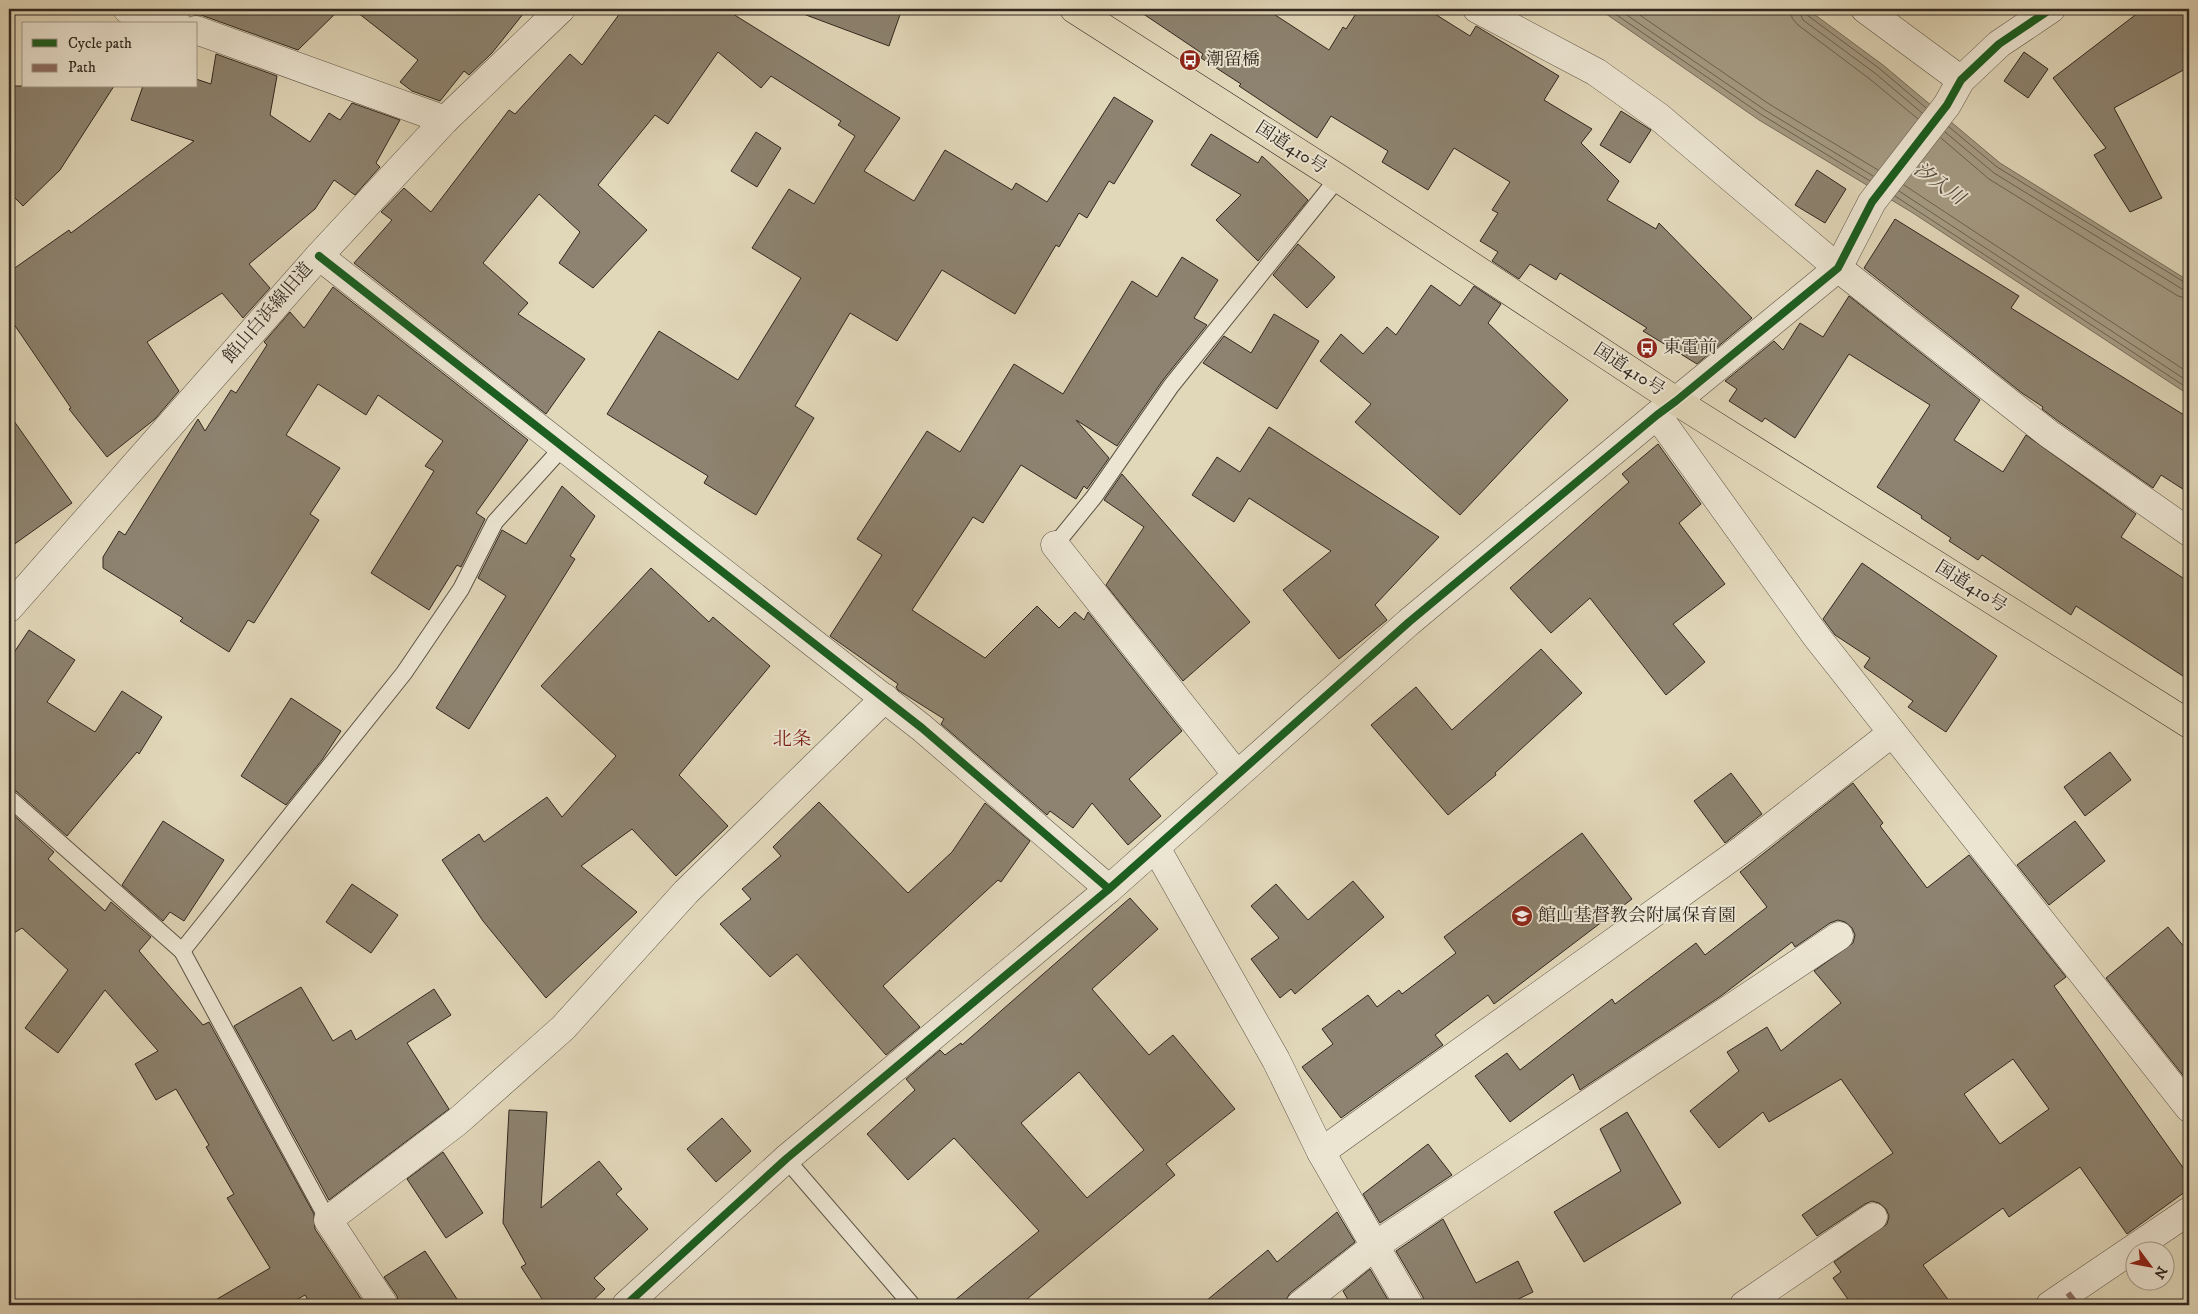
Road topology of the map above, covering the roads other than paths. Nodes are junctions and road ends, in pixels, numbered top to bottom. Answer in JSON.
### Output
{"nodes":[{"id":1,"x":127,"y":9,"type":"edge"},
{"id":2,"x":561,"y":9,"type":"edge"},
{"id":3,"x":1074,"y":9,"type":"edge"},
{"id":4,"x":1477,"y":9,"type":"edge"},
{"id":5,"x":1865,"y":9,"type":"edge"},
{"id":6,"x":2051,"y":9,"type":"edge"},
{"id":7,"x":170,"y":22,"type":"edge"},
{"id":8,"x":198,"y":31,"type":"edge"},
{"id":9,"x":1960,"y":80,"type":"junction"},
{"id":10,"x":445,"y":120,"type":"junction"},
{"id":11,"x":1338,"y":178,"type":"junction"},
{"id":12,"x":319,"y":256,"type":"junction"},
{"id":13,"x":1838,"y":268,"type":"junction"},
{"id":14,"x":1666,"y":408,"type":"junction"},
{"id":15,"x":562,"y":448,"type":"junction"},
{"id":16,"x":2189,"y":532,"type":"edge"},
{"id":17,"x":1055,"y":545,"type":"joint"},
{"id":18,"x":9,"y":608,"type":"edge"},
{"id":19,"x":885,"y":698,"type":"junction"},
{"id":20,"x":2189,"y":724,"type":"edge"},
{"id":21,"x":1892,"y":733,"type":"junction"},
{"id":22,"x":1237,"y":775,"type":"junction"},
{"id":23,"x":9,"y":798,"type":"edge"},
{"id":24,"x":1156,"y":848,"type":"junction"},
{"id":25,"x":1109,"y":889,"type":"junction"},
{"id":26,"x":1839,"y":936,"type":"dead end"},
{"id":27,"x":182,"y":951,"type":"junction"},
{"id":28,"x":2189,"y":1108,"type":"edge"},
{"id":29,"x":1321,"y":1152,"type":"junction"},
{"id":30,"x":786,"y":1159,"type":"junction"},
{"id":31,"x":2189,"y":1211,"type":"edge"},
{"id":32,"x":1873,"y":1217,"type":"dead end"},
{"id":33,"x":328,"y":1220,"type":"junction"},
{"id":34,"x":1376,"y":1246,"type":"junction"},
{"id":35,"x":384,"y":1305,"type":"edge"},
{"id":36,"x":626,"y":1305,"type":"edge"},
{"id":37,"x":912,"y":1305,"type":"edge"},
{"id":38,"x":1300,"y":1305,"type":"edge"},
{"id":39,"x":1409,"y":1305,"type":"edge"},
{"id":40,"x":1744,"y":1305,"type":"edge"},
{"id":41,"x":2050,"y":1305,"type":"edge"}],
"edges":[{"from":1,"to":7,"type":"street"},
{"from":2,"to":10,"type":"street","name":"館山白浜線旧道"},
{"from":3,"to":11,"type":"highway","name":"国道410号"},
{"from":4,"to":13,"type":"street"},
{"from":5,"to":9,"type":"street"},
{"from":6,"to":9,"type":"street"},
{"from":8,"to":10,"type":"street"},
{"from":9,"to":13,"type":"street"},
{"from":10,"to":12,"type":"street","name":"館山白浜線旧道"},
{"from":11,"to":14,"type":"highway","name":"国道410号"},
{"from":11,"to":17,"type":"lane"},
{"from":12,"to":15,"type":"street"},
{"from":12,"to":18,"type":"street","name":"館山白浜線旧道"},
{"from":13,"to":14,"type":"street"},
{"from":13,"to":16,"type":"street"},
{"from":14,"to":20,"type":"highway","name":"国道410号"},
{"from":14,"to":21,"type":"street"},
{"from":14,"to":22,"type":"street"},
{"from":15,"to":19,"type":"street"},
{"from":15,"to":27,"type":"lane"},
{"from":17,"to":22,"type":"street"},
{"from":19,"to":25,"type":"street"},
{"from":19,"to":33,"type":"street"},
{"from":21,"to":28,"type":"street"},
{"from":21,"to":29,"type":"street"},
{"from":22,"to":24,"type":"street"},
{"from":23,"to":27,"type":"lane"},
{"from":24,"to":25,"type":"street"},
{"from":24,"to":29,"type":"street"},
{"from":25,"to":30,"type":"street"},
{"from":26,"to":34,"type":"street"},
{"from":27,"to":33,"type":"lane"},
{"from":29,"to":34,"type":"street"},
{"from":30,"to":36,"type":"street"},
{"from":30,"to":37,"type":"lane"},
{"from":31,"to":41,"type":"street"},
{"from":32,"to":40,"type":"street"},
{"from":33,"to":35,"type":"street"},
{"from":34,"to":38,"type":"street"},
{"from":34,"to":39,"type":"street"}]}
